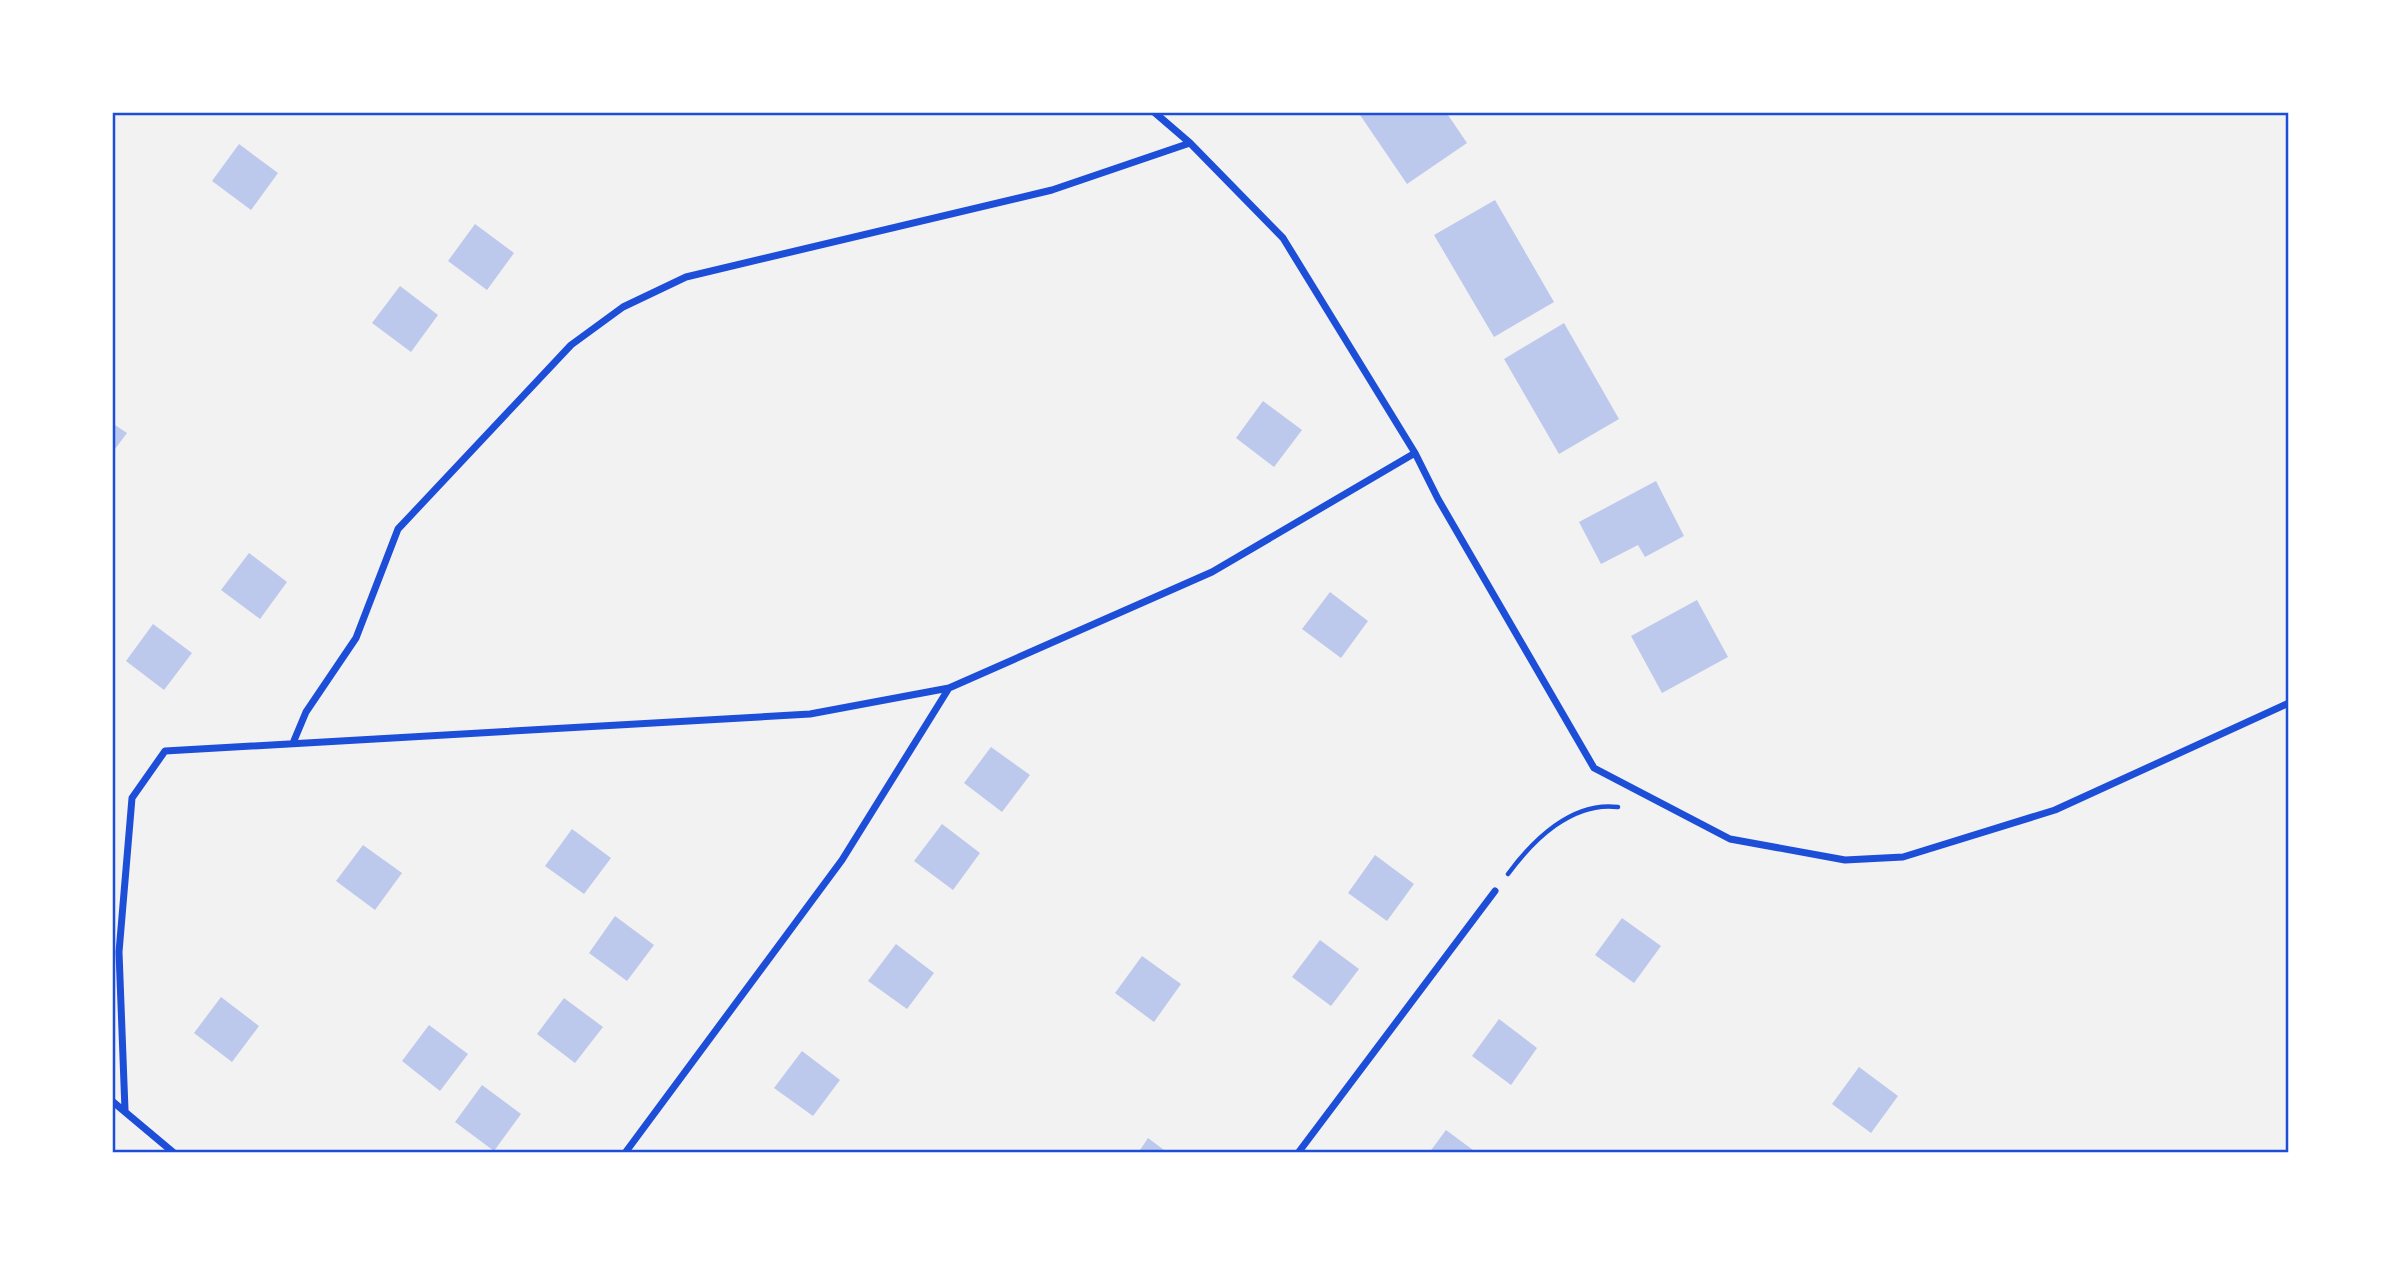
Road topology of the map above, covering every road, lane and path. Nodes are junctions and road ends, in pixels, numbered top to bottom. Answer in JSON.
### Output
{"nodes":[{"id":1,"x":1154,"y":112,"type":"edge"},
{"id":2,"x":1189,"y":143,"type":"junction"},
{"id":3,"x":1415,"y":453,"type":"junction"},
{"id":4,"x":948,"y":688,"type":"junction"},
{"id":5,"x":2289,"y":703,"type":"edge"},
{"id":6,"x":293,"y":743,"type":"junction"},
{"id":7,"x":1622,"y":808,"type":"dead end"},
{"id":8,"x":1495,"y":891,"type":"joint"},
{"id":9,"x":112,"y":1101,"type":"edge"},
{"id":10,"x":125,"y":1110,"type":"junction"},
{"id":11,"x":174,"y":1153,"type":"edge"},
{"id":12,"x":625,"y":1153,"type":"edge"},
{"id":13,"x":1298,"y":1153,"type":"edge"}],
"edges":[{"from":1,"to":2,"type":"street"},
{"from":2,"to":3,"type":"street"},
{"from":2,"to":6,"type":"street"},
{"from":3,"to":4,"type":"street"},
{"from":3,"to":5,"type":"street"},
{"from":4,"to":6,"type":"street"},
{"from":4,"to":12,"type":"street"},
{"from":6,"to":10,"type":"street"},
{"from":7,"to":8,"type":"path"},
{"from":8,"to":13,"type":"street"},
{"from":9,"to":10,"type":"street"},
{"from":10,"to":11,"type":"street"}]}
